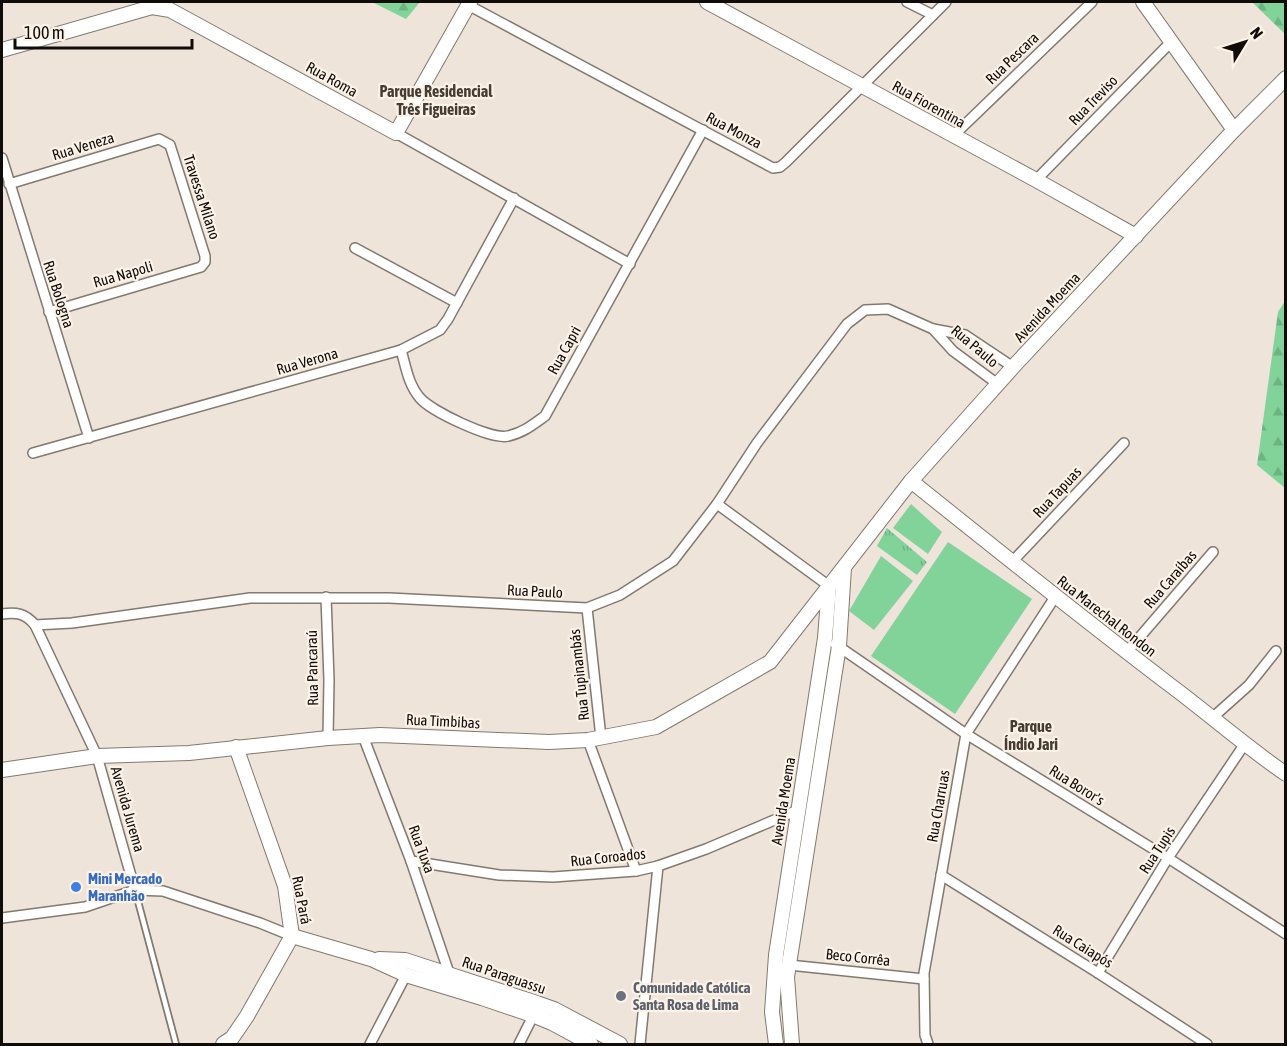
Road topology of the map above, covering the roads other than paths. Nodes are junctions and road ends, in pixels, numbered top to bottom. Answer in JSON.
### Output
{"nodes":[{"id":1,"x":707,"y":2,"type":"edge"},
{"id":2,"x":907,"y":2,"type":"edge"},
{"id":3,"x":946,"y":2,"type":"edge"},
{"id":4,"x":1092,"y":2,"type":"edge"},
{"id":5,"x":1143,"y":2,"type":"edge"},
{"id":6,"x":469,"y":3,"type":"edge"},
{"id":7,"x":933,"y":15,"type":"junction"},
{"id":8,"x":1171,"y":42,"type":"junction"},
{"id":9,"x":2,"y":50,"type":"edge"},
{"id":10,"x":1286,"y":78,"type":"edge"},
{"id":11,"x":862,"y":86,"type":"junction"},
{"id":12,"x":703,"y":130,"type":"junction"},
{"id":13,"x":1234,"y":130,"type":"junction"},
{"id":14,"x":396,"y":133,"type":"junction"},
{"id":15,"x":953,"y":136,"type":"junction"},
{"id":16,"x":166,"y":142,"type":"joint"},
{"id":17,"x":2,"y":158,"type":"edge"},
{"id":18,"x":1036,"y":180,"type":"junction"},
{"id":19,"x":9,"y":184,"type":"junction"},
{"id":20,"x":514,"y":198,"type":"junction"},
{"id":21,"x":1136,"y":236,"type":"junction"},
{"id":22,"x":355,"y":248,"type":"dead end"},
{"id":23,"x":205,"y":262,"type":"joint"},
{"id":24,"x":630,"y":264,"type":"junction"},
{"id":25,"x":457,"y":303,"type":"junction"},
{"id":26,"x":49,"y":312,"type":"junction"},
{"id":27,"x":933,"y":329,"type":"junction"},
{"id":28,"x":401,"y":350,"type":"junction"},
{"id":29,"x":1013,"y":367,"type":"junction"},
{"id":30,"x":999,"y":385,"type":"junction"},
{"id":31,"x":89,"y":438,"type":"junction"},
{"id":32,"x":1124,"y":443,"type":"dead end"},
{"id":33,"x":33,"y":453,"type":"dead end"},
{"id":34,"x":911,"y":481,"type":"junction"},
{"id":35,"x":717,"y":504,"type":"junction"},
{"id":36,"x":1212,"y":552,"type":"dead end"},
{"id":37,"x":1012,"y":562,"type":"junction"},
{"id":38,"x":844,"y":568,"type":"junction"},
{"id":39,"x":829,"y":586,"type":"junction"},
{"id":40,"x":326,"y":597,"type":"junction"},
{"id":41,"x":1055,"y":597,"type":"junction"},
{"id":42,"x":587,"y":608,"type":"junction"},
{"id":43,"x":2,"y":614,"type":"edge"},
{"id":44,"x":35,"y":625,"type":"junction"},
{"id":45,"x":825,"y":638,"type":"junction"},
{"id":46,"x":839,"y":646,"type":"junction"},
{"id":47,"x":1276,"y":651,"type":"dead end"},
{"id":48,"x":1126,"y":653,"type":"junction"},
{"id":49,"x":1211,"y":719,"type":"junction"},
{"id":50,"x":966,"y":734,"type":"junction"},
{"id":51,"x":363,"y":736,"type":"junction"},
{"id":52,"x":328,"y":738,"type":"junction"},
{"id":53,"x":594,"y":739,"type":"junction"},
{"id":54,"x":1244,"y":745,"type":"junction"},
{"id":55,"x":236,"y":747,"type":"junction"},
{"id":56,"x":97,"y":756,"type":"junction"},
{"id":57,"x":2,"y":770,"type":"edge"},
{"id":58,"x":1286,"y":774,"type":"edge"},
{"id":59,"x":798,"y":810,"type":"junction"},
{"id":60,"x":1168,"y":858,"type":"junction"},
{"id":61,"x":411,"y":861,"type":"junction"},
{"id":62,"x":658,"y":866,"type":"junction"},
{"id":63,"x":636,"y":871,"type":"junction"},
{"id":64,"x":941,"y":875,"type":"junction"},
{"id":65,"x":135,"y":890,"type":"junction"},
{"id":66,"x":2,"y":918,"type":"edge"},
{"id":67,"x":1286,"y":934,"type":"edge"},
{"id":68,"x":292,"y":936,"type":"junction"},
{"id":69,"x":371,"y":959,"type":"junction"},
{"id":70,"x":789,"y":965,"type":"junction"},
{"id":71,"x":448,"y":973,"type":"junction"},
{"id":72,"x":1098,"y":973,"type":"junction"},
{"id":73,"x":406,"y":975,"type":"junction"},
{"id":74,"x":924,"y":979,"type":"junction"},
{"id":75,"x":536,"y":1009,"type":"junction"},
{"id":76,"x":176,"y":1044,"type":"edge"},
{"id":77,"x":223,"y":1044,"type":"edge"},
{"id":78,"x":370,"y":1044,"type":"edge"},
{"id":79,"x":519,"y":1044,"type":"edge"},
{"id":80,"x":591,"y":1044,"type":"edge"},
{"id":81,"x":620,"y":1044,"type":"edge"},
{"id":82,"x":640,"y":1044,"type":"edge"},
{"id":83,"x":776,"y":1044,"type":"edge"},
{"id":84,"x":792,"y":1044,"type":"edge"},
{"id":85,"x":928,"y":1044,"type":"edge"},
{"id":86,"x":1208,"y":1044,"type":"edge"}],
"edges":[{"from":1,"to":11,"type":"street","name":"Rua Fiorentina"},
{"from":2,"to":7,"type":"street"},
{"from":3,"to":7,"type":"street","name":"Rua Monza"},
{"from":4,"to":15,"type":"street","name":"Rua Pescara"},
{"from":5,"to":8,"type":"street"},
{"from":6,"to":12,"type":"street","name":"Rua Monza"},
{"from":6,"to":14,"type":"street"},
{"from":7,"to":11,"type":"street","name":"Rua Monza"},
{"from":8,"to":13,"type":"street"},
{"from":8,"to":18,"type":"street","name":"Rua Treviso"},
{"from":9,"to":14,"type":"street","name":"Rua Roma"},
{"from":10,"to":13,"type":"street","name":"Avenida Moema"},
{"from":11,"to":12,"type":"street","name":"Rua Monza"},
{"from":11,"to":15,"type":"street","name":"Rua Fiorentina"},
{"from":12,"to":24,"type":"street","name":"Rua Capri"},
{"from":13,"to":21,"type":"street","name":"Avenida Moema"},
{"from":14,"to":20,"type":"street","name":"Rua Roma"},
{"from":15,"to":18,"type":"street","name":"Rua Fiorentina"},
{"from":16,"to":19,"type":"street","name":"Rua Veneza"},
{"from":16,"to":23,"type":"street","name":"Travessa Milano"},
{"from":17,"to":19,"type":"street","name":"Rua Bologna"},
{"from":18,"to":21,"type":"street","name":"Rua Fiorentina"},
{"from":19,"to":26,"type":"street","name":"Rua Bologna"},
{"from":20,"to":24,"type":"street","name":"Rua Roma"},
{"from":20,"to":25,"type":"street","name":"Rua Verona"},
{"from":21,"to":29,"type":"street","name":"Avenida Moema"},
{"from":22,"to":25,"type":"street"},
{"from":23,"to":26,"type":"street","name":"Rua Napoli"},
{"from":24,"to":28,"type":"street","name":"Rua Capri"},
{"from":25,"to":28,"type":"street","name":"Rua Verona"},
{"from":26,"to":31,"type":"street","name":"Rua Bologna"},
{"from":27,"to":29,"type":"street","name":"Rua Paulo"},
{"from":27,"to":30,"type":"street","name":"Rua Paulo"},
{"from":27,"to":35,"type":"street","name":"Rua Paulo"},
{"from":28,"to":31,"type":"street","name":"Rua Verona"},
{"from":29,"to":30,"type":"street","name":"Avenida Moema"},
{"from":30,"to":34,"type":"street","name":"Avenida Moema"},
{"from":31,"to":33,"type":"street","name":"Rua Verona"},
{"from":32,"to":37,"type":"street","name":"Rua Tapuas"},
{"from":34,"to":37,"type":"street","name":"Rua Marechal Rondon"},
{"from":34,"to":38,"type":"street","name":"Avenida Moema"},
{"from":35,"to":39,"type":"street"},
{"from":35,"to":42,"type":"street","name":"Rua Paulo"},
{"from":36,"to":48,"type":"street","name":"Rua Caraíbas"},
{"from":37,"to":41,"type":"street","name":"Rua Marechal Rondon"},
{"from":38,"to":39,"type":"street","name":"Avenida Moema"},
{"from":38,"to":46,"type":"street"},
{"from":39,"to":45,"type":"street","name":"Avenida Moema"},
{"from":39,"to":53,"type":"street","name":"Rua Timbibas"},
{"from":40,"to":42,"type":"street","name":"Rua Paulo"},
{"from":40,"to":44,"type":"street","name":"Rua Paulo"},
{"from":40,"to":52,"type":"street","name":"Rua Pancaraú"},
{"from":41,"to":48,"type":"street","name":"Rua Marechal Rondon"},
{"from":41,"to":50,"type":"street","name":"Rua Charruas"},
{"from":42,"to":53,"type":"street","name":"Rua Tupinambás"},
{"from":43,"to":44,"type":"street","name":"Rua Paulo"},
{"from":44,"to":56,"type":"street","name":"Avenida Jurema"},
{"from":45,"to":46,"type":"street","name":"Rua Boror's"},
{"from":45,"to":59,"type":"street","name":"Avenida Moema"},
{"from":46,"to":50,"type":"street","name":"Rua Boror's"},
{"from":46,"to":70,"type":"street"},
{"from":47,"to":49,"type":"street"},
{"from":48,"to":49,"type":"street","name":"Rua Marechal Rondon"},
{"from":49,"to":54,"type":"street","name":"Rua Marechal Rondon"},
{"from":50,"to":60,"type":"street","name":"Rua Boror's"},
{"from":50,"to":64,"type":"street","name":"Rua Charruas"},
{"from":51,"to":52,"type":"street","name":"Rua Timbibas"},
{"from":51,"to":53,"type":"street","name":"Rua Timbibas"},
{"from":51,"to":61,"type":"street","name":"Rua Tuxa"},
{"from":52,"to":55,"type":"street","name":"Rua Timbibas"},
{"from":53,"to":63,"type":"street","name":"Rua Tupinambás"},
{"from":54,"to":58,"type":"street","name":"Rua Marechal Rondon"},
{"from":54,"to":60,"type":"street","name":"Rua Tupis"},
{"from":55,"to":56,"type":"street","name":"Rua Timbibas"},
{"from":55,"to":68,"type":"street","name":"Rua Pará"},
{"from":56,"to":57,"type":"street","name":"Rua Timbibas"},
{"from":56,"to":65,"type":"street","name":"Avenida Jurema"},
{"from":59,"to":62,"type":"street","name":"Rua Coroados"},
{"from":59,"to":83,"type":"street","name":"Avenida Moema"},
{"from":60,"to":67,"type":"street","name":"Rua Boror's"},
{"from":60,"to":72,"type":"street","name":"Rua Tupis"},
{"from":61,"to":63,"type":"street","name":"Rua Coroados"},
{"from":61,"to":71,"type":"street","name":"Rua Tuxa"},
{"from":62,"to":63,"type":"street","name":"Rua Coroados"},
{"from":62,"to":82,"type":"street"},
{"from":64,"to":72,"type":"street","name":"Rua Caiapós"},
{"from":64,"to":74,"type":"street","name":"Rua Charruas"},
{"from":65,"to":66,"type":"street"},
{"from":65,"to":68,"type":"street","name":"Rua Paraguassu"},
{"from":65,"to":76,"type":"lane","name":"Avenida Jurema"},
{"from":68,"to":69,"type":"street","name":"Rua Paraguassu"},
{"from":68,"to":77,"type":"street","name":"Rua Pará"},
{"from":69,"to":71,"type":"street","name":"Rua Paraguassu"},
{"from":69,"to":73,"type":"street","name":"Rua Paraguassu"},
{"from":70,"to":74,"type":"street","name":"Beco Corrêa"},
{"from":70,"to":84,"type":"street"},
{"from":71,"to":75,"type":"street","name":"Rua Paraguassu"},
{"from":72,"to":86,"type":"street","name":"Rua Caiapós"},
{"from":73,"to":75,"type":"street","name":"Rua Paraguassu"},
{"from":73,"to":78,"type":"street"},
{"from":74,"to":85,"type":"street","name":"Rua Charruas"},
{"from":75,"to":79,"type":"street"},
{"from":75,"to":80,"type":"street","name":"Rua Paraguassu"},
{"from":75,"to":81,"type":"street","name":"Rua Paraguassu"}]}
